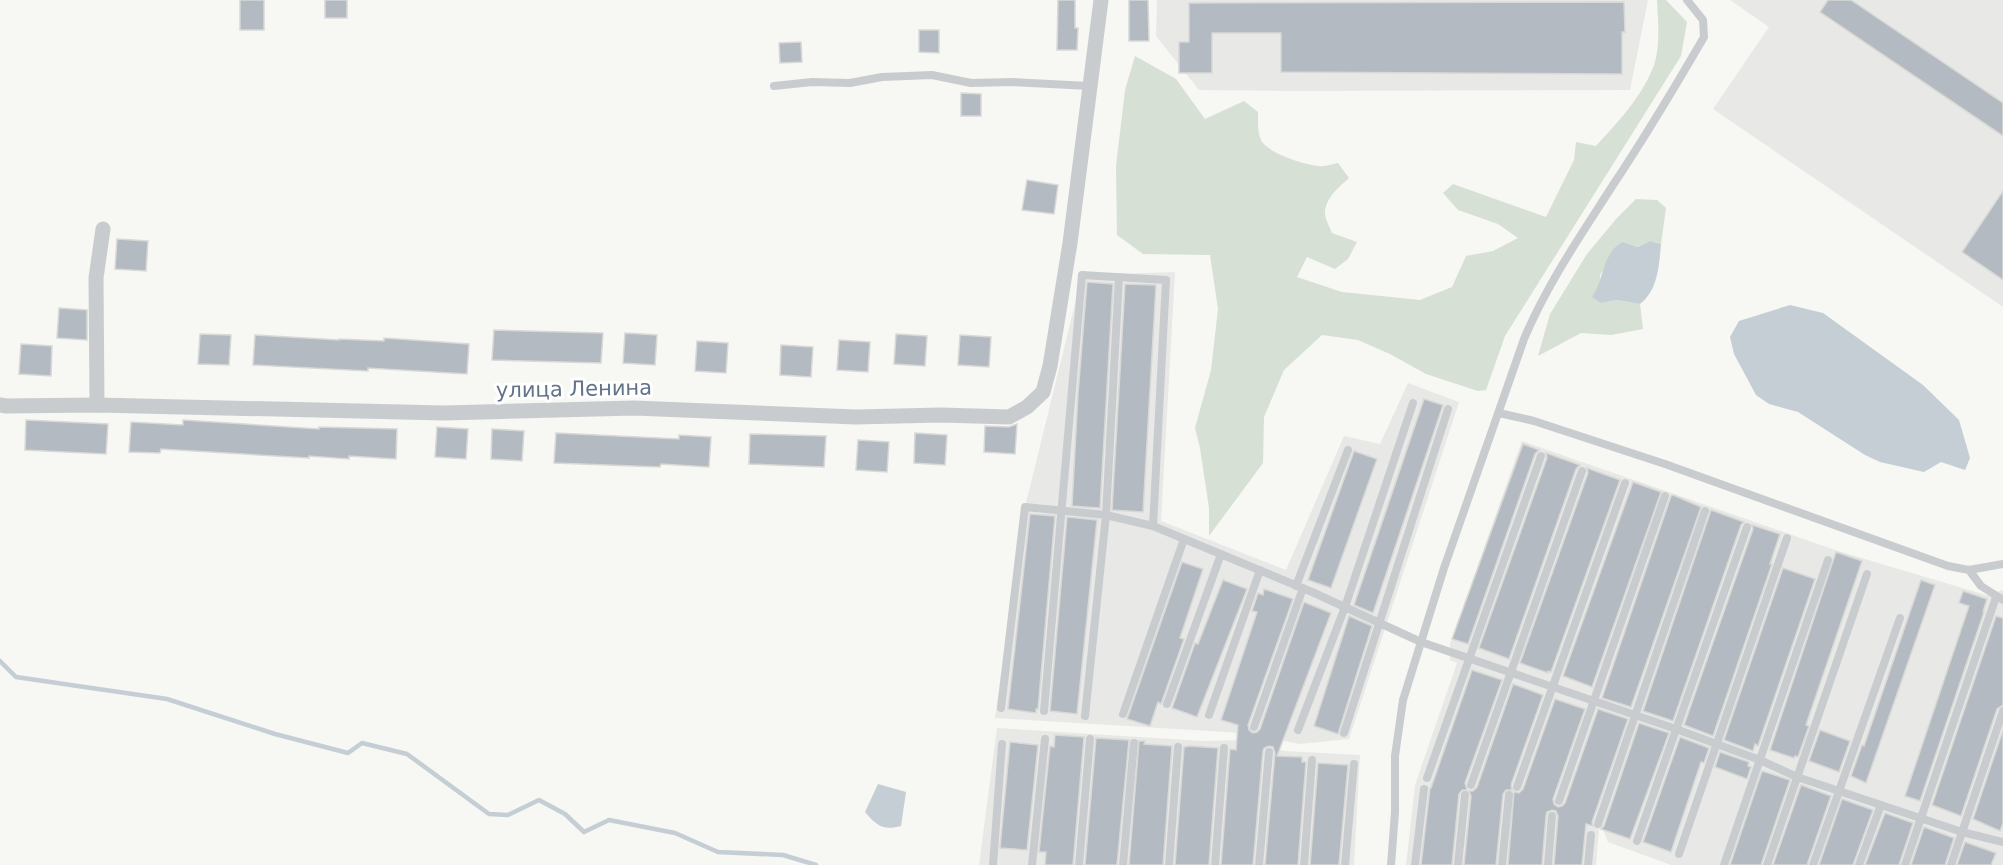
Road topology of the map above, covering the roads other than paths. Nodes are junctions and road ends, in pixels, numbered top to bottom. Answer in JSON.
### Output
{"nodes":[{"id":1,"x":1101,"y":0,"type":"edge"},
{"id":2,"x":1687,"y":0,"type":"edge"},
{"id":3,"x":774,"y":86,"type":"dead end"},
{"id":4,"x":1089,"y":86,"type":"junction"},
{"id":5,"x":103,"y":229,"type":"dead end"},
{"id":6,"x":1119,"y":277,"type":"junction"},
{"id":7,"x":1413,"y":403,"type":"dead end"},
{"id":8,"x":0,"y":405,"type":"edge"},
{"id":9,"x":97,"y":405,"type":"junction"},
{"id":10,"x":1448,"y":409,"type":"dead end"},
{"id":11,"x":1499,"y":413,"type":"junction"},
{"id":12,"x":1348,"y":450,"type":"dead end"},
{"id":13,"x":1541,"y":456,"type":"dead end"},
{"id":14,"x":1582,"y":471,"type":"dead end"},
{"id":15,"x":1625,"y":483,"type":"dead end"},
{"id":16,"x":1665,"y":496,"type":"dead end"},
{"id":17,"x":1061,"y":510,"type":"junction"},
{"id":18,"x":1705,"y":511,"type":"dead end"},
{"id":19,"x":1106,"y":515,"type":"junction"},
{"id":20,"x":1154,"y":526,"type":"junction"},
{"id":21,"x":1747,"y":527,"type":"dead end"},
{"id":22,"x":1787,"y":538,"type":"dead end"},
{"id":23,"x":1184,"y":539,"type":"junction"},
{"id":24,"x":1221,"y":554,"type":"junction"},
{"id":25,"x":1828,"y":560,"type":"dead end"},
{"id":26,"x":2003,"y":564,"type":"edge"},
{"id":27,"x":1260,"y":570,"type":"junction"},
{"id":28,"x":1970,"y":570,"type":"junction"},
{"id":29,"x":1867,"y":574,"type":"dead end"},
{"id":30,"x":1300,"y":587,"type":"junction"},
{"id":31,"x":2000,"y":598,"type":"edge"},
{"id":32,"x":1345,"y":607,"type":"junction"},
{"id":33,"x":1900,"y":618,"type":"dead end"},
{"id":34,"x":1378,"y":622,"type":"junction"},
{"id":35,"x":1421,"y":642,"type":"junction"},
{"id":36,"x":1469,"y":659,"type":"junction"},
{"id":37,"x":1510,"y":673,"type":"junction"},
{"id":38,"x":1552,"y":687,"type":"junction"},
{"id":39,"x":1594,"y":701,"type":"junction"},
{"id":40,"x":1167,"y":705,"type":"dead end"},
{"id":41,"x":1001,"y":708,"type":"dead end"},
{"id":42,"x":1044,"y":711,"type":"dead end"},
{"id":43,"x":2003,"y":711,"type":"edge"},
{"id":44,"x":1123,"y":714,"type":"dead end"},
{"id":45,"x":1209,"y":715,"type":"dead end"},
{"id":46,"x":1635,"y":715,"type":"junction"},
{"id":47,"x":1085,"y":716,"type":"dead end"},
{"id":48,"x":1254,"y":727,"type":"dead end"},
{"id":49,"x":1676,"y":729,"type":"junction"},
{"id":50,"x":1298,"y":730,"type":"dead end"},
{"id":51,"x":1344,"y":733,"type":"dead end"},
{"id":52,"x":1045,"y":738,"type":"dead end"},
{"id":53,"x":1090,"y":740,"type":"dead end"},
{"id":54,"x":1134,"y":743,"type":"dead end"},
{"id":55,"x":1002,"y":744,"type":"dead end"},
{"id":56,"x":1718,"y":744,"type":"junction"},
{"id":57,"x":1178,"y":747,"type":"dead end"},
{"id":58,"x":1224,"y":748,"type":"dead end"},
{"id":59,"x":1269,"y":752,"type":"dead end"},
{"id":60,"x":1312,"y":760,"type":"dead end"},
{"id":61,"x":1760,"y":760,"type":"junction"},
{"id":62,"x":1354,"y":764,"type":"dead end"},
{"id":63,"x":1797,"y":777,"type":"junction"},
{"id":64,"x":1427,"y":778,"type":"dead end"},
{"id":65,"x":1470,"y":785,"type":"dead end"},
{"id":66,"x":1517,"y":787,"type":"dead end"},
{"id":67,"x":1424,"y":789,"type":"dead end"},
{"id":68,"x":1838,"y":791,"type":"junction"},
{"id":69,"x":1465,"y":795,"type":"dead end"},
{"id":70,"x":1509,"y":795,"type":"dead end"},
{"id":71,"x":1559,"y":801,"type":"dead end"},
{"id":72,"x":1881,"y":805,"type":"junction"},
{"id":73,"x":1552,"y":816,"type":"dead end"},
{"id":74,"x":1922,"y":818,"type":"junction"},
{"id":75,"x":1598,"y":824,"type":"dead end"},
{"id":76,"x":1962,"y":832,"type":"junction"},
{"id":77,"x":1591,"y":835,"type":"dead end"},
{"id":78,"x":1637,"y":841,"type":"dead end"},
{"id":79,"x":2003,"y":842,"type":"edge"},
{"id":80,"x":1679,"y":854,"type":"dead end"},
{"id":81,"x":993,"y":865,"type":"edge"},
{"id":82,"x":1032,"y":865,"type":"edge"},
{"id":83,"x":1079,"y":865,"type":"edge"},
{"id":84,"x":1123,"y":865,"type":"edge"},
{"id":85,"x":1169,"y":865,"type":"edge"},
{"id":86,"x":1215,"y":865,"type":"edge"},
{"id":87,"x":1259,"y":865,"type":"edge"},
{"id":88,"x":1304,"y":865,"type":"edge"},
{"id":89,"x":1345,"y":865,"type":"edge"},
{"id":90,"x":1391,"y":865,"type":"edge"},
{"id":91,"x":1415,"y":865,"type":"edge"},
{"id":92,"x":1458,"y":865,"type":"edge"},
{"id":93,"x":1502,"y":865,"type":"edge"},
{"id":94,"x":1548,"y":865,"type":"edge"},
{"id":95,"x":1588,"y":865,"type":"edge"},
{"id":96,"x":1724,"y":865,"type":"edge"},
{"id":97,"x":1767,"y":865,"type":"edge"},
{"id":98,"x":1812,"y":865,"type":"edge"},
{"id":99,"x":1859,"y":865,"type":"edge"},
{"id":100,"x":1905,"y":865,"type":"edge"},
{"id":101,"x":1951,"y":865,"type":"edge"}],
"edges":[{"from":1,"to":4,"type":"street"},
{"from":2,"to":11,"type":"lane"},
{"from":3,"to":4,"type":"lane"},
{"from":4,"to":9,"type":"street","name":"улица Ленина"},
{"from":5,"to":9,"type":"street"},
{"from":6,"to":17,"type":"lane"},
{"from":6,"to":19,"type":"lane"},
{"from":6,"to":20,"type":"lane"},
{"from":7,"to":32,"type":"lane"},
{"from":8,"to":9,"type":"street","name":"улица Ленина"},
{"from":10,"to":34,"type":"lane"},
{"from":11,"to":28,"type":"lane"},
{"from":11,"to":35,"type":"lane"},
{"from":12,"to":30,"type":"lane"},
{"from":13,"to":36,"type":"lane"},
{"from":14,"to":37,"type":"lane"},
{"from":15,"to":38,"type":"lane"},
{"from":16,"to":39,"type":"lane"},
{"from":17,"to":19,"type":"lane"},
{"from":17,"to":41,"type":"lane"},
{"from":17,"to":42,"type":"lane"},
{"from":18,"to":46,"type":"lane"},
{"from":19,"to":20,"type":"lane"},
{"from":19,"to":47,"type":"lane"},
{"from":20,"to":23,"type":"lane"},
{"from":21,"to":49,"type":"lane"},
{"from":22,"to":56,"type":"lane"},
{"from":23,"to":24,"type":"lane"},
{"from":23,"to":44,"type":"lane"},
{"from":24,"to":27,"type":"lane"},
{"from":24,"to":40,"type":"lane"},
{"from":25,"to":61,"type":"lane"},
{"from":26,"to":28,"type":"lane"},
{"from":27,"to":30,"type":"lane"},
{"from":27,"to":45,"type":"lane"},
{"from":28,"to":31,"type":"lane"},
{"from":29,"to":63,"type":"lane"},
{"from":30,"to":32,"type":"lane"},
{"from":30,"to":48,"type":"lane"},
{"from":31,"to":74,"type":"lane"},
{"from":32,"to":34,"type":"lane"},
{"from":32,"to":50,"type":"lane"},
{"from":33,"to":68,"type":"lane"},
{"from":34,"to":35,"type":"lane"},
{"from":34,"to":51,"type":"lane"},
{"from":35,"to":36,"type":"lane"},
{"from":35,"to":90,"type":"lane"},
{"from":36,"to":37,"type":"lane"},
{"from":36,"to":64,"type":"lane"},
{"from":37,"to":38,"type":"lane"},
{"from":37,"to":65,"type":"lane"},
{"from":38,"to":39,"type":"lane"},
{"from":38,"to":66,"type":"lane"},
{"from":39,"to":46,"type":"lane"},
{"from":39,"to":71,"type":"lane"},
{"from":43,"to":76,"type":"lane"},
{"from":46,"to":49,"type":"lane"},
{"from":46,"to":75,"type":"lane"},
{"from":49,"to":56,"type":"lane"},
{"from":49,"to":78,"type":"lane"},
{"from":52,"to":82,"type":"lane"},
{"from":53,"to":83,"type":"lane"},
{"from":54,"to":84,"type":"lane"},
{"from":55,"to":81,"type":"lane"},
{"from":56,"to":61,"type":"lane"},
{"from":56,"to":80,"type":"lane"},
{"from":57,"to":85,"type":"lane"},
{"from":58,"to":86,"type":"lane"},
{"from":59,"to":87,"type":"lane"},
{"from":60,"to":88,"type":"lane"},
{"from":61,"to":63,"type":"lane"},
{"from":61,"to":96,"type":"lane"},
{"from":62,"to":89,"type":"lane"},
{"from":63,"to":68,"type":"lane"},
{"from":63,"to":97,"type":"lane"},
{"from":67,"to":91,"type":"lane"},
{"from":68,"to":72,"type":"lane"},
{"from":68,"to":98,"type":"lane"},
{"from":69,"to":92,"type":"lane"},
{"from":70,"to":93,"type":"lane"},
{"from":72,"to":74,"type":"lane"},
{"from":72,"to":99,"type":"lane"},
{"from":73,"to":94,"type":"lane"},
{"from":74,"to":76,"type":"lane"},
{"from":74,"to":100,"type":"lane"},
{"from":76,"to":79,"type":"lane"},
{"from":76,"to":101,"type":"lane"},
{"from":77,"to":95,"type":"lane"}]}
